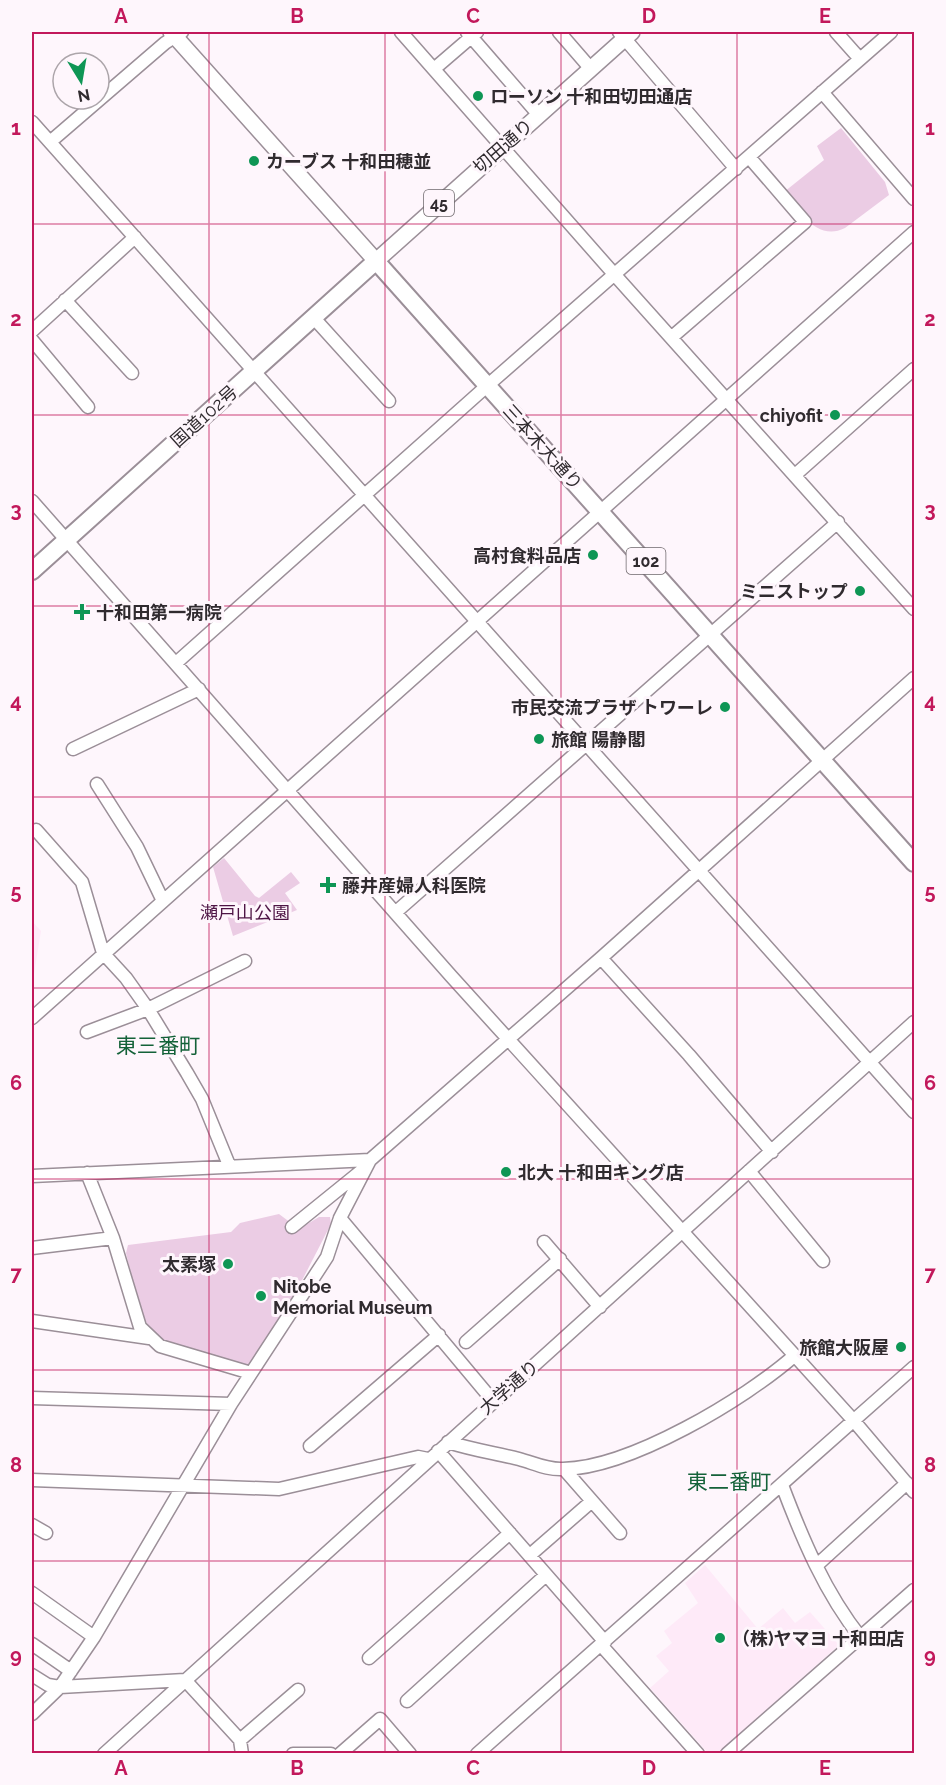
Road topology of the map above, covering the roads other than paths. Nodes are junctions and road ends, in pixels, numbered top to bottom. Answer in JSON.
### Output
{"nodes":[{"id":1,"x":401,"y":32,"type":"edge"},
{"id":2,"x":559,"y":32,"type":"edge"},
{"id":3,"x":836,"y":32,"type":"edge"},
{"id":4,"x":891,"y":32,"type":"edge"},
{"id":5,"x":176,"y":33,"type":"edge"},
{"id":6,"x":472,"y":33,"type":"edge"},
{"id":7,"x":625,"y":34,"type":"edge"},
{"id":8,"x":860,"y":59,"type":"junction"},
{"id":9,"x":435,"y":69,"type":"junction"},
{"id":10,"x":591,"y":69,"type":"junction"},
{"id":11,"x":822,"y":93,"type":"junction"},
{"id":12,"x":539,"y":115,"type":"junction"},
{"id":13,"x":32,"y":122,"type":"edge"},
{"id":14,"x":50,"y":142,"type":"junction"},
{"id":15,"x":502,"y":146,"type":"junction"},
{"id":16,"x":749,"y":157,"type":"junction"},
{"id":17,"x":736,"y":169,"type":"junction"},
{"id":18,"x":915,"y":199,"type":"edge"},
{"id":19,"x":915,"y":232,"type":"edge"},
{"id":20,"x":135,"y":237,"type":"junction"},
{"id":21,"x":376,"y":261,"type":"junction"},
{"id":22,"x":614,"y":274,"type":"junction"},
{"id":23,"x":66,"y":300,"type":"junction"},
{"id":24,"x":313,"y":317,"type":"junction"},
{"id":25,"x":32,"y":331,"type":"edge"},
{"id":26,"x":672,"y":337,"type":"junction"},
{"id":27,"x":32,"y":340,"type":"edge"},
{"id":28,"x":915,"y":369,"type":"edge"},
{"id":29,"x":254,"y":371,"type":"junction"},
{"id":30,"x":132,"y":373,"type":"dead end"},
{"id":31,"x":488,"y":385,"type":"junction"},
{"id":32,"x":728,"y":399,"type":"junction"},
{"id":33,"x":389,"y":401,"type":"dead end"},
{"id":34,"x":88,"y":407,"type":"dead end"},
{"id":35,"x":795,"y":475,"type":"junction"},
{"id":36,"x":364,"y":496,"type":"junction"},
{"id":37,"x":32,"y":501,"type":"edge"},
{"id":38,"x":601,"y":511,"type":"junction"},
{"id":39,"x":838,"y":522,"type":"junction"},
{"id":40,"x":66,"y":540,"type":"junction"},
{"id":41,"x":32,"y":571,"type":"edge"},
{"id":42,"x":915,"y":609,"type":"edge"},
{"id":43,"x":476,"y":621,"type":"junction"},
{"id":44,"x":711,"y":635,"type":"junction"},
{"id":45,"x":176,"y":663,"type":"junction"},
{"id":46,"x":915,"y":678,"type":"edge"},
{"id":47,"x":199,"y":689,"type":"junction"},
{"id":48,"x":587,"y":745,"type":"junction"},
{"id":49,"x":73,"y":748,"type":"dead end"},
{"id":50,"x":822,"y":760,"type":"junction"},
{"id":51,"x":97,"y":784,"type":"dead end"},
{"id":52,"x":288,"y":790,"type":"junction"},
{"id":53,"x":36,"y":830,"type":"dead end"},
{"id":54,"x":915,"y":863,"type":"edge"},
{"id":55,"x":699,"y":870,"type":"junction"},
{"id":56,"x":163,"y":901,"type":"junction"},
{"id":57,"x":396,"y":912,"type":"junction"},
{"id":58,"x":103,"y":953,"type":"junction"},
{"id":59,"x":601,"y":958,"type":"junction"},
{"id":60,"x":245,"y":961,"type":"dead end"},
{"id":61,"x":148,"y":1009,"type":"junction"},
{"id":62,"x":32,"y":1018,"type":"edge"},
{"id":63,"x":915,"y":1022,"type":"edge"},
{"id":64,"x":87,"y":1032,"type":"dead end"},
{"id":65,"x":509,"y":1039,"type":"junction"},
{"id":66,"x":870,"y":1063,"type":"junction"},
{"id":67,"x":915,"y":1112,"type":"edge"},
{"id":68,"x":772,"y":1152,"type":"junction"},
{"id":69,"x":368,"y":1164,"type":"junction"},
{"id":70,"x":229,"y":1165,"type":"junction"},
{"id":71,"x":749,"y":1171,"type":"junction"},
{"id":72,"x":87,"y":1173,"type":"junction"},
{"id":73,"x":32,"y":1176,"type":"edge"},
{"id":74,"x":340,"y":1218,"type":"junction"},
{"id":75,"x":292,"y":1227,"type":"dead end"},
{"id":76,"x":681,"y":1232,"type":"junction"},
{"id":77,"x":113,"y":1239,"type":"junction"},
{"id":78,"x":544,"y":1242,"type":"dead end"},
{"id":79,"x":32,"y":1248,"type":"edge"},
{"id":80,"x":560,"y":1259,"type":"junction"},
{"id":81,"x":823,"y":1262,"type":"dead end"},
{"id":82,"x":600,"y":1307,"type":"junction"},
{"id":83,"x":32,"y":1322,"type":"edge"},
{"id":84,"x":439,"y":1335,"type":"junction"},
{"id":85,"x":149,"y":1338,"type":"junction"},
{"id":86,"x":466,"y":1342,"type":"dead end"},
{"id":87,"x":794,"y":1356,"type":"junction"},
{"id":88,"x":915,"y":1367,"type":"edge"},
{"id":89,"x":251,"y":1374,"type":"junction"},
{"id":90,"x":32,"y":1398,"type":"edge"},
{"id":91,"x":493,"y":1401,"type":"junction"},
{"id":92,"x":231,"y":1404,"type":"junction"},
{"id":93,"x":854,"y":1421,"type":"junction"},
{"id":94,"x":448,"y":1442,"type":"junction"},
{"id":95,"x":310,"y":1446,"type":"dead end"},
{"id":96,"x":433,"y":1455,"type":"junction"},
{"id":97,"x":564,"y":1469,"type":"junction"},
{"id":98,"x":32,"y":1480,"type":"edge"},
{"id":99,"x":782,"y":1485,"type":"junction"},
{"id":100,"x":183,"y":1486,"type":"junction"},
{"id":101,"x":911,"y":1488,"type":"edge"},
{"id":102,"x":592,"y":1501,"type":"junction"},
{"id":103,"x":32,"y":1525,"type":"edge"},
{"id":104,"x":46,"y":1533,"type":"dead end"},
{"id":105,"x":510,"y":1533,"type":"junction"},
{"id":106,"x":620,"y":1533,"type":"dead end"},
{"id":107,"x":530,"y":1554,"type":"junction"},
{"id":108,"x":817,"y":1565,"type":"junction"},
{"id":109,"x":546,"y":1575,"type":"junction"},
{"id":110,"x":915,"y":1590,"type":"edge"},
{"id":111,"x":32,"y":1593,"type":"edge"},
{"id":112,"x":94,"y":1637,"type":"junction"},
{"id":113,"x":861,"y":1638,"type":"junction"},
{"id":114,"x":603,"y":1643,"type":"junction"},
{"id":115,"x":32,"y":1644,"type":"edge"},
{"id":116,"x":369,"y":1658,"type":"dead end"},
{"id":117,"x":71,"y":1671,"type":"junction"},
{"id":118,"x":32,"y":1675,"type":"edge"},
{"id":119,"x":185,"y":1680,"type":"junction"},
{"id":120,"x":60,"y":1687,"type":"junction"},
{"id":121,"x":298,"y":1690,"type":"dead end"},
{"id":122,"x":406,"y":1701,"type":"dead end"},
{"id":123,"x":32,"y":1714,"type":"edge"},
{"id":124,"x":240,"y":1740,"type":"junction"},
{"id":125,"x":104,"y":1754,"type":"edge"},
{"id":126,"x":242,"y":1754,"type":"edge"},
{"id":127,"x":293,"y":1754,"type":"edge"},
{"id":128,"x":331,"y":1754,"type":"edge"},
{"id":129,"x":340,"y":1754,"type":"edge"},
{"id":130,"x":410,"y":1754,"type":"edge"},
{"id":131,"x":477,"y":1754,"type":"edge"},
{"id":132,"x":698,"y":1754,"type":"edge"},
{"id":133,"x":727,"y":1754,"type":"edge"}],
"edges":[{"from":1,"to":9,"type":"street"},
{"from":2,"to":10,"type":"street"},
{"from":3,"to":8,"type":"street"},
{"from":4,"to":8,"type":"street"},
{"from":5,"to":14,"type":"street"},
{"from":5,"to":21,"type":"main road","name":"三本木大通り"},
{"from":6,"to":9,"type":"street"},
{"from":6,"to":12,"type":"street"},
{"from":7,"to":10,"type":"main road","name":"切田通り","number":"45"},
{"from":7,"to":17,"type":"street"},
{"from":8,"to":11,"type":"street"},
{"from":9,"to":15,"type":"street"},
{"from":10,"to":12,"type":"main road","name":"切田通り","number":"45"},
{"from":11,"to":16,"type":"street"},
{"from":11,"to":18,"type":"street"},
{"from":12,"to":15,"type":"main road","name":"切田通り","number":"45"},
{"from":13,"to":14,"type":"street"},
{"from":14,"to":20,"type":"street"},
{"from":15,"to":21,"type":"main road","name":"切田通り","number":"45"},
{"from":15,"to":22,"type":"street"},
{"from":16,"to":17,"type":"street"},
{"from":16,"to":26,"type":"street"},
{"from":17,"to":22,"type":"street"},
{"from":19,"to":32,"type":"street"},
{"from":20,"to":23,"type":"street"},
{"from":20,"to":29,"type":"street"},
{"from":21,"to":24,"type":"highway","name":"国道102号"},
{"from":21,"to":31,"type":"highway","name":"三本木大通り","number":"102"},
{"from":22,"to":26,"type":"street"},
{"from":22,"to":31,"type":"street"},
{"from":23,"to":25,"type":"street"},
{"from":23,"to":30,"type":"street"},
{"from":24,"to":29,"type":"highway","name":"国道102号"},
{"from":24,"to":33,"type":"street"},
{"from":26,"to":32,"type":"street"},
{"from":27,"to":34,"type":"street"},
{"from":28,"to":35,"type":"street"},
{"from":29,"to":36,"type":"street"},
{"from":29,"to":40,"type":"highway","name":"国道102号"},
{"from":31,"to":36,"type":"street"},
{"from":31,"to":38,"type":"highway","name":"三本木大通り","number":"102"},
{"from":32,"to":35,"type":"street"},
{"from":32,"to":38,"type":"street"},
{"from":35,"to":39,"type":"street"},
{"from":36,"to":43,"type":"street"},
{"from":36,"to":45,"type":"street"},
{"from":37,"to":40,"type":"street"},
{"from":38,"to":43,"type":"street"},
{"from":38,"to":44,"type":"highway","name":"三本木大通り","number":"102"},
{"from":39,"to":42,"type":"street"},
{"from":39,"to":44,"type":"street"},
{"from":40,"to":41,"type":"highway","name":"国道102号"},
{"from":40,"to":45,"type":"street"},
{"from":43,"to":48,"type":"street"},
{"from":43,"to":52,"type":"street"},
{"from":44,"to":48,"type":"street"},
{"from":44,"to":50,"type":"highway","name":"三本木大通り","number":"102"},
{"from":45,"to":47,"type":"street"},
{"from":46,"to":50,"type":"street"},
{"from":47,"to":49,"type":"street"},
{"from":47,"to":52,"type":"street"},
{"from":48,"to":55,"type":"street"},
{"from":48,"to":57,"type":"street"},
{"from":50,"to":54,"type":"highway","name":"三本木大通り","number":"102"},
{"from":50,"to":55,"type":"street"},
{"from":51,"to":56,"type":"street"},
{"from":52,"to":56,"type":"street"},
{"from":52,"to":57,"type":"street"},
{"from":53,"to":58,"type":"street"},
{"from":55,"to":59,"type":"street"},
{"from":55,"to":66,"type":"street"},
{"from":56,"to":58,"type":"street"},
{"from":57,"to":65,"type":"street"},
{"from":58,"to":61,"type":"street"},
{"from":58,"to":62,"type":"street"},
{"from":59,"to":65,"type":"street"},
{"from":59,"to":68,"type":"street"},
{"from":60,"to":61,"type":"street"},
{"from":61,"to":64,"type":"street"},
{"from":61,"to":70,"type":"street"},
{"from":63,"to":66,"type":"street","name":"大学通り"},
{"from":65,"to":69,"type":"street"},
{"from":65,"to":76,"type":"street"},
{"from":66,"to":67,"type":"street"},
{"from":66,"to":68,"type":"street","name":"大学通り"},
{"from":68,"to":71,"type":"street","name":"大学通り"},
{"from":69,"to":70,"type":"street"},
{"from":69,"to":74,"type":"street"},
{"from":69,"to":75,"type":"street"},
{"from":70,"to":72,"type":"street"},
{"from":71,"to":76,"type":"street","name":"大学通り"},
{"from":71,"to":81,"type":"street"},
{"from":72,"to":73,"type":"street"},
{"from":72,"to":77,"type":"street"},
{"from":74,"to":84,"type":"street"},
{"from":74,"to":89,"type":"street"},
{"from":76,"to":82,"type":"street","name":"大学通り"},
{"from":76,"to":87,"type":"street"},
{"from":77,"to":79,"type":"street"},
{"from":77,"to":85,"type":"street"},
{"from":78,"to":80,"type":"street"},
{"from":80,"to":82,"type":"street"},
{"from":80,"to":86,"type":"street"},
{"from":82,"to":91,"type":"street","name":"大学通り"},
{"from":83,"to":85,"type":"street"},
{"from":84,"to":91,"type":"street"},
{"from":84,"to":95,"type":"street"},
{"from":85,"to":89,"type":"street"},
{"from":87,"to":93,"type":"street"},
{"from":87,"to":97,"type":"street"},
{"from":88,"to":93,"type":"street"},
{"from":89,"to":92,"type":"street"},
{"from":90,"to":92,"type":"street"},
{"from":91,"to":94,"type":"street","name":"大学通り"},
{"from":92,"to":100,"type":"street"},
{"from":93,"to":99,"type":"street"},
{"from":93,"to":101,"type":"street"},
{"from":94,"to":96,"type":"street","name":"大学通り"},
{"from":94,"to":97,"type":"street"},
{"from":96,"to":100,"type":"street"},
{"from":96,"to":105,"type":"street"},
{"from":96,"to":119,"type":"street","name":"大学通り"},
{"from":97,"to":102,"type":"street"},
{"from":98,"to":100,"type":"street"},
{"from":99,"to":108,"type":"street"},
{"from":99,"to":114,"type":"street"},
{"from":100,"to":112,"type":"street"},
{"from":101,"to":108,"type":"street"},
{"from":102,"to":106,"type":"street"},
{"from":102,"to":107,"type":"street"},
{"from":103,"to":104,"type":"street"},
{"from":105,"to":107,"type":"street"},
{"from":105,"to":116,"type":"street"},
{"from":107,"to":109,"type":"street"},
{"from":108,"to":113,"type":"street"},
{"from":109,"to":114,"type":"street"},
{"from":109,"to":122,"type":"street"},
{"from":110,"to":113,"type":"street"},
{"from":111,"to":112,"type":"street"},
{"from":112,"to":117,"type":"street"},
{"from":113,"to":133,"type":"street"},
{"from":114,"to":131,"type":"street"},
{"from":114,"to":132,"type":"street"},
{"from":115,"to":117,"type":"street"},
{"from":117,"to":120,"type":"street"},
{"from":118,"to":120,"type":"street"},
{"from":119,"to":120,"type":"street"},
{"from":119,"to":124,"type":"street"},
{"from":119,"to":125,"type":"street","name":"大学通り"},
{"from":120,"to":123,"type":"street"},
{"from":121,"to":124,"type":"street"},
{"from":124,"to":126,"type":"street"},
{"from":127,"to":128,"type":"street"},
{"from":129,"to":130,"type":"street"}]}
